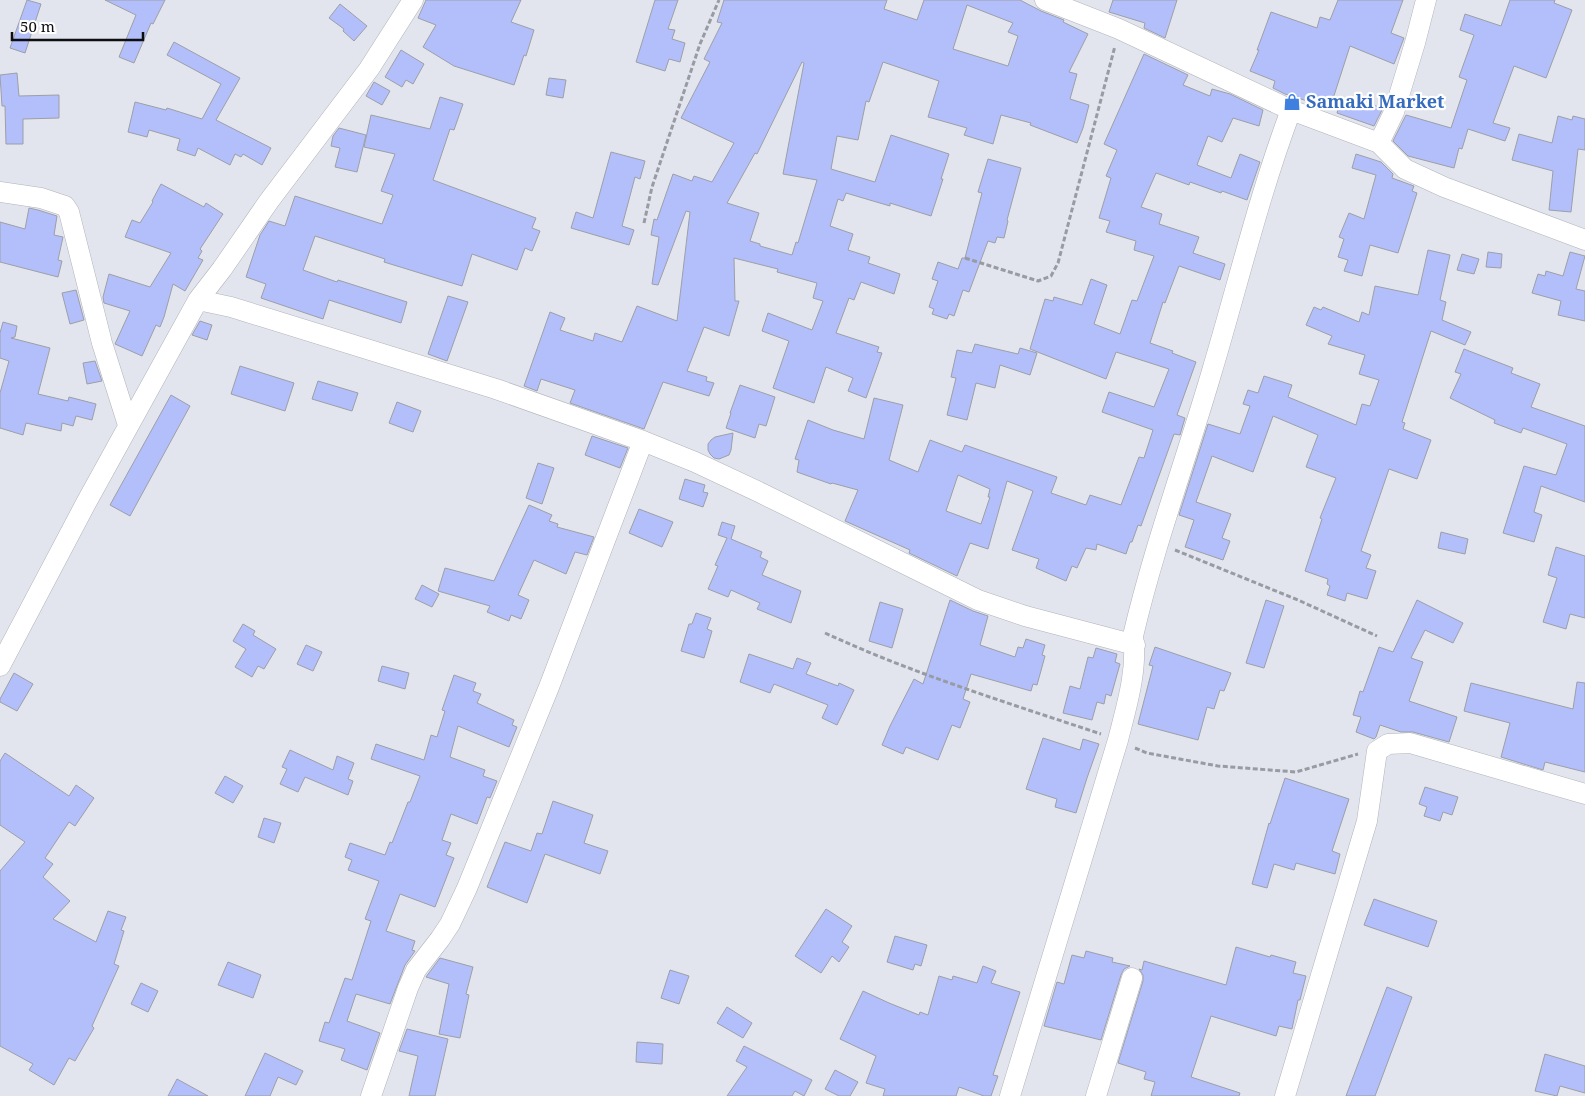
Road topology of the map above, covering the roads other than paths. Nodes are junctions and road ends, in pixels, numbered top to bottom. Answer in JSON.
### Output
{"nodes":[{"id":1,"x":413,"y":0,"type":"edge"},
{"id":2,"x":1045,"y":0,"type":"edge"},
{"id":3,"x":1426,"y":0,"type":"edge"},
{"id":4,"x":1291,"y":110,"type":"junction"},
{"id":5,"x":1380,"y":143,"type":"junction"},
{"id":6,"x":0,"y":192,"type":"edge"},
{"id":7,"x":1585,"y":240,"type":"edge"},
{"id":8,"x":198,"y":300,"type":"junction"},
{"id":9,"x":128,"y":425,"type":"junction"},
{"id":10,"x":643,"y":442,"type":"junction"},
{"id":11,"x":1135,"y":645,"type":"junction"},
{"id":12,"x":0,"y":666,"type":"edge"},
{"id":13,"x":1585,"y":794,"type":"edge"},
{"id":14,"x":1132,"y":978,"type":"dead end"},
{"id":15,"x":372,"y":1096,"type":"edge"},
{"id":16,"x":1010,"y":1096,"type":"edge"},
{"id":17,"x":1096,"y":1096,"type":"edge"},
{"id":18,"x":1285,"y":1096,"type":"edge"}],
"edges":[{"from":1,"to":8,"type":"street"},
{"from":2,"to":4,"type":"street"},
{"from":3,"to":5,"type":"street"},
{"from":4,"to":5,"type":"street"},
{"from":4,"to":11,"type":"street"},
{"from":5,"to":7,"type":"street"},
{"from":6,"to":9,"type":"street"},
{"from":8,"to":9,"type":"street"},
{"from":8,"to":10,"type":"street"},
{"from":9,"to":12,"type":"street"},
{"from":10,"to":11,"type":"street"},
{"from":10,"to":15,"type":"street"},
{"from":11,"to":16,"type":"street"},
{"from":13,"to":18,"type":"street"},
{"from":14,"to":17,"type":"street"}]}
